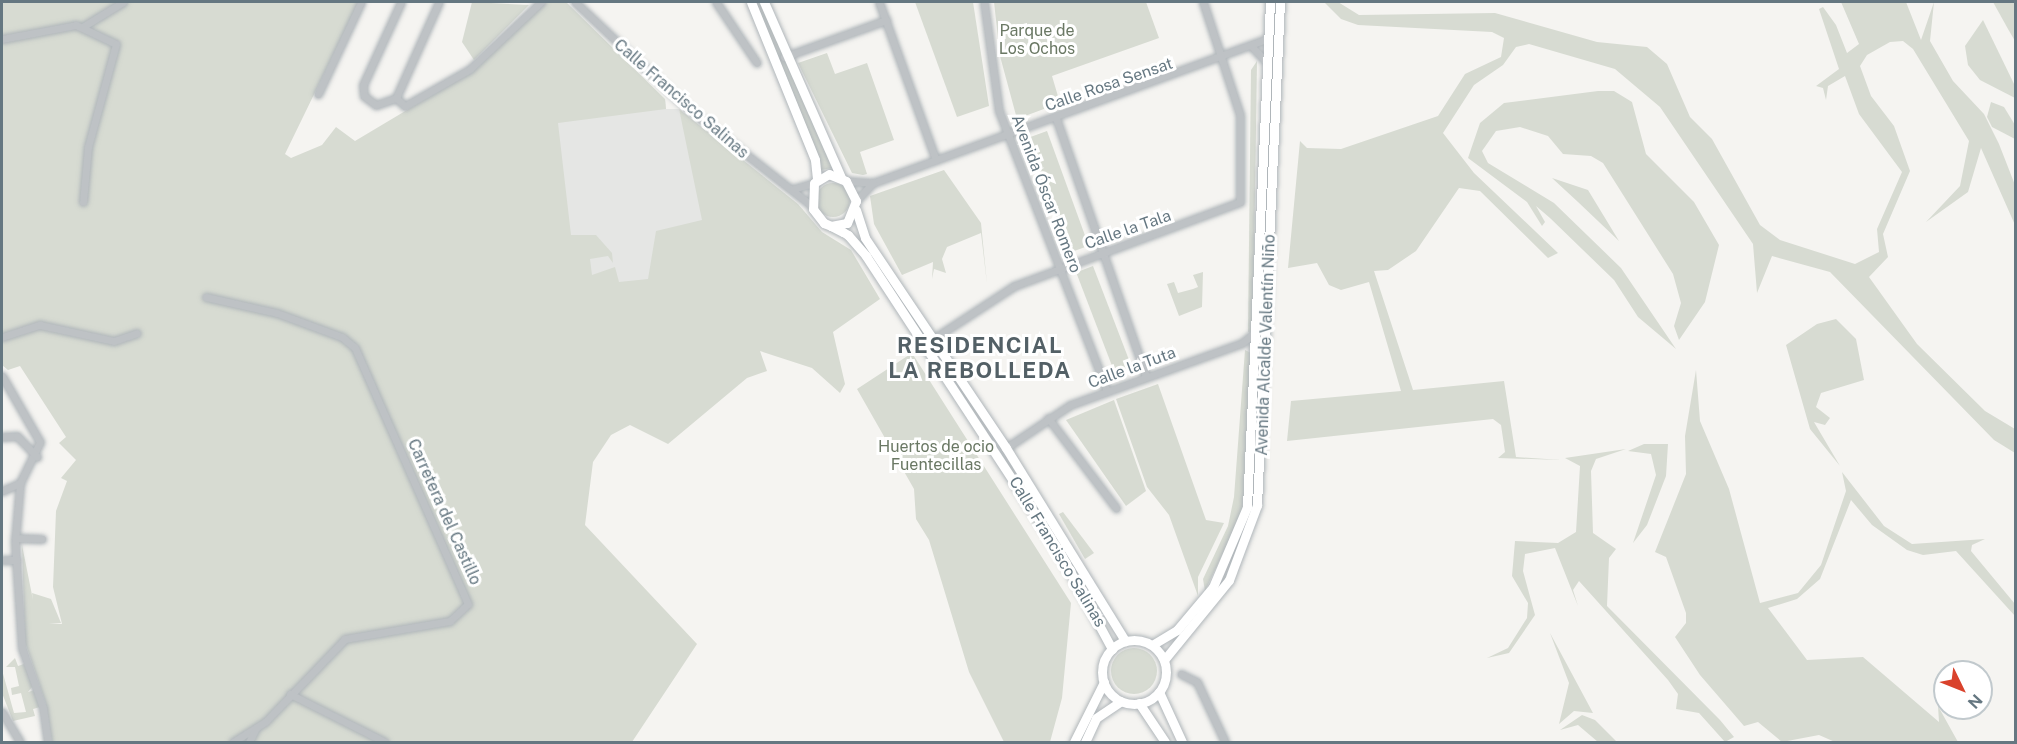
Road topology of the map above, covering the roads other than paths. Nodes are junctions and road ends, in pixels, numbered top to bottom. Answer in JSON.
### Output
{"nodes":[{"id":1,"x":123,"y":2,"type":"edge"},
{"id":2,"x":361,"y":2,"type":"edge"},
{"id":3,"x":400,"y":2,"type":"edge"},
{"id":4,"x":439,"y":2,"type":"edge"},
{"id":5,"x":541,"y":2,"type":"edge"},
{"id":6,"x":575,"y":2,"type":"edge"},
{"id":7,"x":716,"y":2,"type":"edge"},
{"id":8,"x":751,"y":2,"type":"edge"},
{"id":9,"x":764,"y":2,"type":"edge"},
{"id":10,"x":879,"y":2,"type":"edge"},
{"id":11,"x":984,"y":2,"type":"edge"},
{"id":12,"x":1203,"y":2,"type":"edge"},
{"id":13,"x":1270,"y":2,"type":"edge"},
{"id":14,"x":1280,"y":2,"type":"edge"},
{"id":15,"x":886,"y":20,"type":"junction"},
{"id":16,"x":84,"y":26,"type":"junction"},
{"id":17,"x":2,"y":39,"type":"edge"},
{"id":18,"x":1266,"y":39,"type":"junction"},
{"id":19,"x":1253,"y":48,"type":"junction"},
{"id":20,"x":784,"y":57,"type":"junction"},
{"id":21,"x":1224,"y":58,"type":"junction"},
{"id":22,"x":1265,"y":61,"type":"junction"},
{"id":23,"x":757,"y":63,"type":"dead end"},
{"id":24,"x":318,"y":94,"type":"dead end"},
{"id":25,"x":396,"y":98,"type":"junction"},
{"id":26,"x":1056,"y":118,"type":"junction"},
{"id":27,"x":1008,"y":135,"type":"junction"},
{"id":28,"x":936,"y":160,"type":"junction"},
{"id":29,"x":843,"y":179,"type":"junction"},
{"id":30,"x":816,"y":181,"type":"junction"},
{"id":31,"x":873,"y":183,"type":"junction"},
{"id":32,"x":793,"y":189,"type":"junction"},
{"id":33,"x":82,"y":202,"type":"dead end"},
{"id":34,"x":856,"y":205,"type":"junction"},
{"id":35,"x":812,"y":206,"type":"junction"},
{"id":36,"x":831,"y":226,"type":"junction"},
{"id":37,"x":1103,"y":253,"type":"junction"},
{"id":38,"x":1060,"y":268,"type":"junction"},
{"id":39,"x":206,"y":297,"type":"dead end"},
{"id":40,"x":1257,"y":331,"type":"junction"},
{"id":41,"x":137,"y":333,"type":"dead end"},
{"id":42,"x":2,"y":337,"type":"edge"},
{"id":43,"x":933,"y":339,"type":"junction"},
{"id":44,"x":1242,"y":343,"type":"junction"},
{"id":45,"x":1256,"y":354,"type":"junction"},
{"id":46,"x":2,"y":376,"type":"edge"},
{"id":47,"x":1146,"y":377,"type":"junction"},
{"id":48,"x":1107,"y":391,"type":"junction"},
{"id":49,"x":1048,"y":418,"type":"junction"},
{"id":50,"x":2,"y":437,"type":"edge"},
{"id":51,"x":1006,"y":448,"type":"junction"},
{"id":52,"x":37,"y":457,"type":"junction"},
{"id":53,"x":20,"y":483,"type":"junction"},
{"id":54,"x":2,"y":491,"type":"edge"},
{"id":55,"x":1116,"y":508,"type":"dead end"},
{"id":56,"x":15,"y":538,"type":"junction"},
{"id":57,"x":42,"y":539,"type":"dead end"},
{"id":58,"x":2,"y":560,"type":"edge"},
{"id":59,"x":17,"y":560,"type":"junction"},
{"id":60,"x":1125,"y":641,"type":"junction"},
{"id":61,"x":1152,"y":645,"type":"junction"},
{"id":62,"x":1112,"y":649,"type":"junction"},
{"id":63,"x":1164,"y":660,"type":"junction"},
{"id":64,"x":1181,"y":674,"type":"dead end"},
{"id":65,"x":1104,"y":682,"type":"junction"},
{"id":66,"x":1159,"y":692,"type":"junction"},
{"id":67,"x":294,"y":694,"type":"junction"},
{"id":68,"x":1121,"y":701,"type":"junction"},
{"id":69,"x":1140,"y":703,"type":"junction"},
{"id":70,"x":2,"y":712,"type":"edge"},
{"id":71,"x":256,"y":728,"type":"junction"},
{"id":72,"x":242,"y":733,"type":"junction"},
{"id":73,"x":20,"y":742,"type":"edge"},
{"id":74,"x":48,"y":742,"type":"edge"},
{"id":75,"x":232,"y":742,"type":"edge"},
{"id":76,"x":248,"y":742,"type":"edge"},
{"id":77,"x":385,"y":742,"type":"edge"},
{"id":78,"x":1074,"y":742,"type":"edge"},
{"id":79,"x":1085,"y":742,"type":"edge"},
{"id":80,"x":1165,"y":742,"type":"edge"},
{"id":81,"x":1182,"y":742,"type":"edge"},
{"id":82,"x":1225,"y":742,"type":"edge"}],
"edges":[{"from":1,"to":16,"type":"street"},
{"from":2,"to":24,"type":"street"},
{"from":3,"to":25,"type":"street"},
{"from":4,"to":25,"type":"street"},
{"from":5,"to":25,"type":"street"},
{"from":6,"to":32,"type":"street","name":"Calle Francisco Salinas"},
{"from":7,"to":23,"type":"street"},
{"from":8,"to":30,"type":"main road"},
{"from":9,"to":20,"type":"main road"},
{"from":10,"to":15,"type":"street"},
{"from":11,"to":27,"type":"street","name":"Avenida Óscar Romero"},
{"from":12,"to":21,"type":"street"},
{"from":13,"to":18,"type":"main road","name":"Avenida Alcalde Valentín Niño"},
{"from":14,"to":63,"type":"main road","name":"Avenida Alcalde Valentín Niño"},
{"from":15,"to":20,"type":"street"},
{"from":15,"to":28,"type":"street"},
{"from":16,"to":17,"type":"street"},
{"from":16,"to":33,"type":"street"},
{"from":18,"to":19,"type":"street","name":"Calle Rosa Sensat"},
{"from":18,"to":22,"type":"main road","name":"Avenida Alcalde Valentín Niño"},
{"from":19,"to":21,"type":"street","name":"Calle Rosa Sensat"},
{"from":19,"to":22,"type":"street"},
{"from":20,"to":29,"type":"main road"},
{"from":21,"to":26,"type":"street","name":"Calle Rosa Sensat"},
{"from":21,"to":37,"type":"street","name":"Calle la Tala"},
{"from":22,"to":40,"type":"main road","name":"Avenida Alcalde Valentín Niño"},
{"from":26,"to":27,"type":"street","name":"Calle Rosa Sensat"},
{"from":26,"to":37,"type":"street","name":"Avenida Óscar Romero"},
{"from":27,"to":28,"type":"street","name":"Calle Rosa Sensat"},
{"from":27,"to":38,"type":"street","name":"Avenida Óscar Romero"},
{"from":28,"to":31,"type":"street","name":"Calle Rosa Sensat"},
{"from":29,"to":30,"type":"main road"},
{"from":29,"to":31,"type":"street","name":"Calle Rosa Sensat"},
{"from":29,"to":34,"type":"main road"},
{"from":30,"to":32,"type":"street"},
{"from":30,"to":35,"type":"main road"},
{"from":31,"to":34,"type":"street","name":"Calle Rosa Sensat"},
{"from":32,"to":35,"type":"street","name":"Calle Francisco Salinas"},
{"from":34,"to":36,"type":"main road"},
{"from":34,"to":43,"type":"main road","name":"Calle Francisco Salinas"},
{"from":35,"to":36,"type":"main road"},
{"from":36,"to":62,"type":"main road","name":"Calle Francisco Salinas"},
{"from":37,"to":38,"type":"street","name":"Calle la Tala"},
{"from":37,"to":47,"type":"street","name":"Avenida Óscar Romero"},
{"from":38,"to":43,"type":"street","name":"Calle la Tala"},
{"from":38,"to":48,"type":"street","name":"Avenida Óscar Romero"},
{"from":39,"to":67,"type":"street","name":"Carretera del Castillo"},
{"from":40,"to":44,"type":"street","name":"Calle la Tuta"},
{"from":40,"to":45,"type":"main road","name":"Avenida Alcalde Valentín Niño"},
{"from":41,"to":42,"type":"street"},
{"from":43,"to":51,"type":"main road","name":"Calle Francisco Salinas"},
{"from":44,"to":45,"type":"street"},
{"from":44,"to":47,"type":"street","name":"Calle la Tuta"},
{"from":45,"to":61,"type":"main road","name":"Avenida Alcalde Valentín Niño"},
{"from":46,"to":52,"type":"street"},
{"from":47,"to":48,"type":"street","name":"Calle la Tuta"},
{"from":48,"to":49,"type":"street","name":"Calle la Tuta"},
{"from":49,"to":51,"type":"street","name":"Calle la Tuta"},
{"from":49,"to":55,"type":"street"},
{"from":50,"to":52,"type":"street"},
{"from":51,"to":60,"type":"main road","name":"Calle Francisco Salinas"},
{"from":52,"to":53,"type":"street"},
{"from":53,"to":54,"type":"street"},
{"from":53,"to":56,"type":"street"},
{"from":56,"to":57,"type":"street"},
{"from":56,"to":59,"type":"street"},
{"from":58,"to":59,"type":"street"},
{"from":59,"to":74,"type":"street"},
{"from":60,"to":61,"type":"main road"},
{"from":60,"to":62,"type":"main road"},
{"from":61,"to":63,"type":"main road"},
{"from":62,"to":65,"type":"main road"},
{"from":63,"to":66,"type":"main road"},
{"from":64,"to":82,"type":"street"},
{"from":65,"to":68,"type":"main road"},
{"from":65,"to":78,"type":"main road"},
{"from":66,"to":69,"type":"main road"},
{"from":66,"to":81,"type":"main road"},
{"from":67,"to":71,"type":"street","name":"Carretera del Castillo"},
{"from":67,"to":77,"type":"street"},
{"from":68,"to":69,"type":"main road"},
{"from":68,"to":79,"type":"main road"},
{"from":69,"to":80,"type":"main road"},
{"from":70,"to":73,"type":"street"},
{"from":71,"to":72,"type":"street","name":"Carretera del Castillo"},
{"from":71,"to":76,"type":"street"},
{"from":72,"to":75,"type":"street","name":"Carretera del Castillo"},
{"from":72,"to":76,"type":"street"}]}
